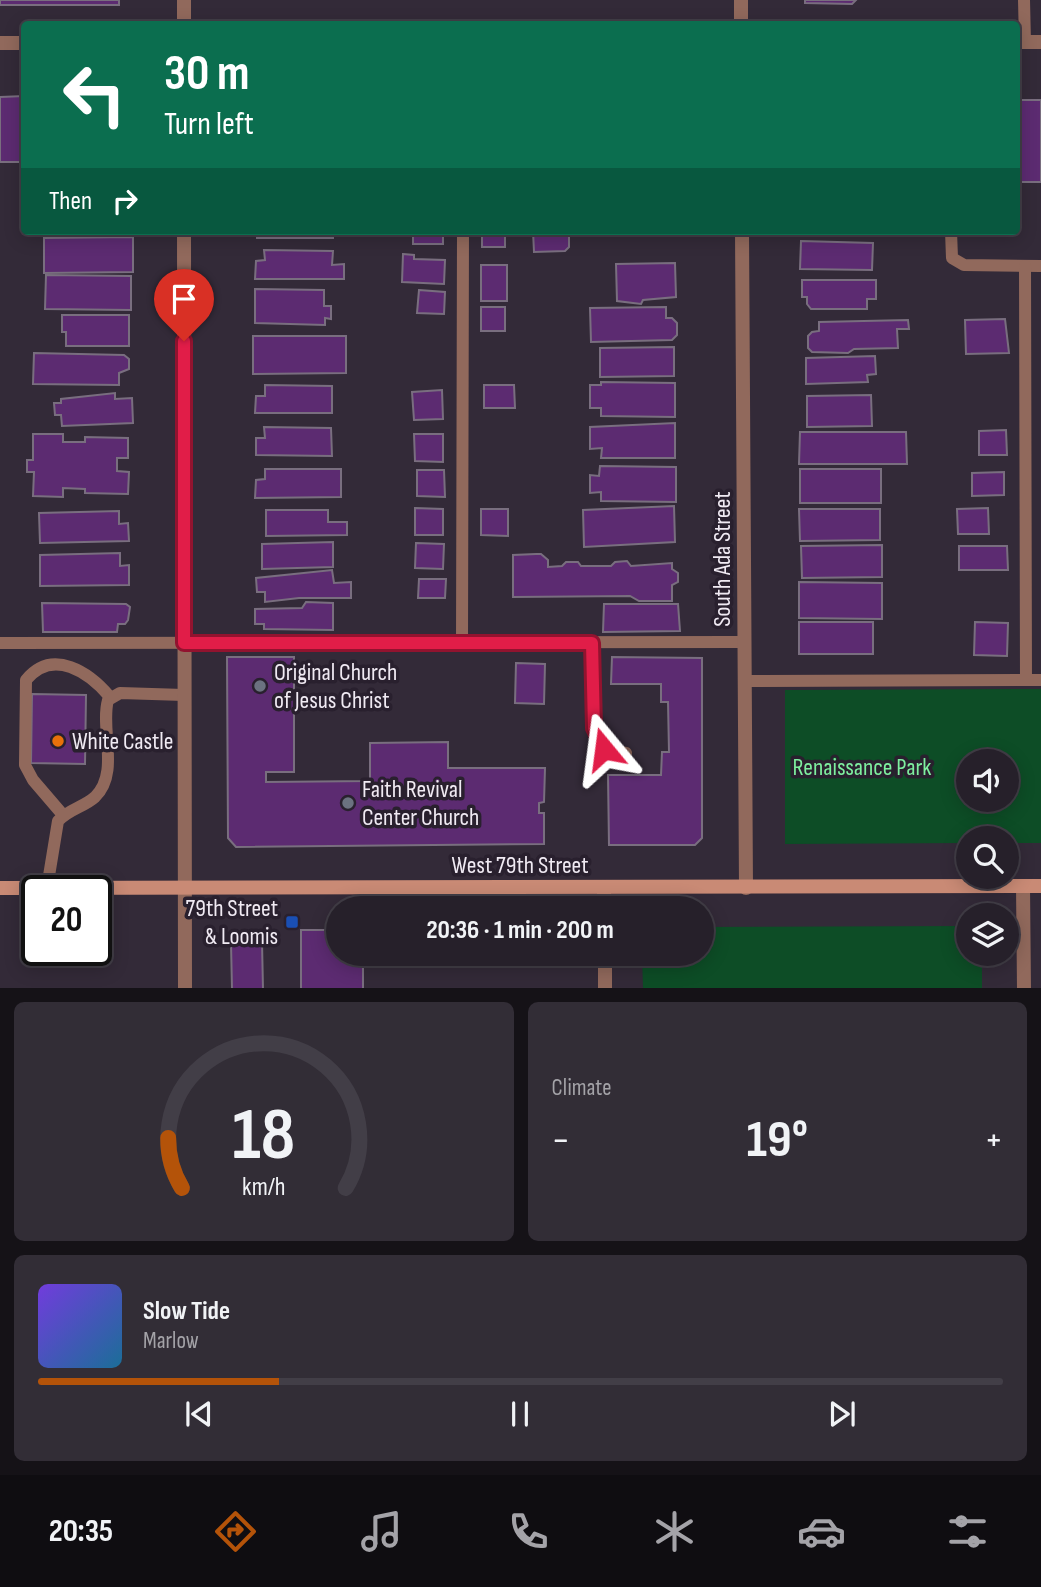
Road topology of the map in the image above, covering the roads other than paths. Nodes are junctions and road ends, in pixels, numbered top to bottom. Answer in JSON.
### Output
{"nodes":[{"id":1,"x":184,"y":0,"type":"edge"},
{"id":2,"x":741,"y":0,"type":"edge"},
{"id":3,"x":1024,"y":0,"type":"edge"},
{"id":4,"x":184,"y":21,"type":"edge"},
{"id":5,"x":741,"y":21,"type":"edge"},
{"id":6,"x":1021,"y":42,"type":"edge"},
{"id":7,"x":1041,"y":42,"type":"edge"},
{"id":8,"x":0,"y":43,"type":"edge"},
{"id":9,"x":21,"y":43,"type":"edge"},
{"id":10,"x":184,"y":235,"type":"edge"},
{"id":11,"x":463,"y":235,"type":"edge"},
{"id":12,"x":742,"y":235,"type":"edge"},
{"id":13,"x":951,"y":235,"type":"edge"},
{"id":14,"x":1025,"y":266,"type":"junction"},
{"id":15,"x":1041,"y":266,"type":"edge"},
{"id":16,"x":745,"y":642,"type":"junction"},
{"id":17,"x":0,"y":643,"type":"edge"},
{"id":18,"x":184,"y":643,"type":"junction"},
{"id":19,"x":462,"y":643,"type":"junction"},
{"id":20,"x":592,"y":643,"type":"junction"},
{"id":21,"x":1026,"y":680,"type":"junction"},
{"id":22,"x":1041,"y":680,"type":"edge"},
{"id":23,"x":745,"y":681,"type":"junction"},
{"id":24,"x":184,"y":695,"type":"junction"},
{"id":25,"x":110,"y":697,"type":"junction"},
{"id":26,"x":626,"y":753,"type":"dead end"},
{"id":27,"x":63,"y":815,"type":"junction"},
{"id":28,"x":48,"y":875,"type":"edge"},
{"id":29,"x":1023,"y":886,"type":"junction"},
{"id":30,"x":1041,"y":886,"type":"edge"},
{"id":31,"x":746,"y":887,"type":"junction"},
{"id":32,"x":0,"y":888,"type":"edge"},
{"id":33,"x":21,"y":888,"type":"edge"},
{"id":34,"x":112,"y":888,"type":"edge"},
{"id":35,"x":184,"y":888,"type":"junction"},
{"id":36,"x":604,"y":888,"type":"junction"},
{"id":37,"x":604,"y":896,"type":"edge"},
{"id":38,"x":605,"y":966,"type":"edge"},
{"id":39,"x":185,"y":988,"type":"edge"},
{"id":40,"x":605,"y":988,"type":"edge"},
{"id":41,"x":1024,"y":988,"type":"edge"}],
"edges":[{"from":1,"to":4,"type":"street"},
{"from":2,"to":5,"type":"street"},
{"from":3,"to":6,"type":"lane"},
{"from":6,"to":7,"type":"street"},
{"from":8,"to":9,"type":"street"},
{"from":10,"to":18,"type":"street"},
{"from":11,"to":19,"type":"lane"},
{"from":12,"to":16,"type":"street","name":"South Ada Street"},
{"from":13,"to":14,"type":"lane"},
{"from":14,"to":15,"type":"lane"},
{"from":14,"to":21,"type":"lane"},
{"from":16,"to":20,"type":"lane"},
{"from":16,"to":23,"type":"street","name":"South Ada Street"},
{"from":17,"to":18,"type":"lane"},
{"from":18,"to":19,"type":"lane"},
{"from":18,"to":24,"type":"street"},
{"from":19,"to":20,"type":"lane"},
{"from":20,"to":26,"type":"lane"},
{"from":21,"to":22,"type":"lane"},
{"from":21,"to":23,"type":"lane"},
{"from":23,"to":31,"type":"street","name":"South Ada Street"},
{"from":24,"to":25,"type":"lane"},
{"from":24,"to":35,"type":"street"},
{"from":25,"to":27,"type":"lane"},
{"from":25,"to":27,"type":"lane"},
{"from":27,"to":28,"type":"lane"},
{"from":29,"to":30,"type":"main road","name":"West 79th Street"},
{"from":29,"to":31,"type":"main road","name":"West 79th Street"},
{"from":29,"to":41,"type":"street"},
{"from":31,"to":36,"type":"main road","name":"West 79th Street"},
{"from":32,"to":33,"type":"main road","name":"West 79th Street"},
{"from":34,"to":35,"type":"main road","name":"West 79th Street"},
{"from":35,"to":36,"type":"main road","name":"West 79th Street"},
{"from":35,"to":39,"type":"street"},
{"from":36,"to":37,"type":"street"},
{"from":38,"to":40,"type":"street"}]}
